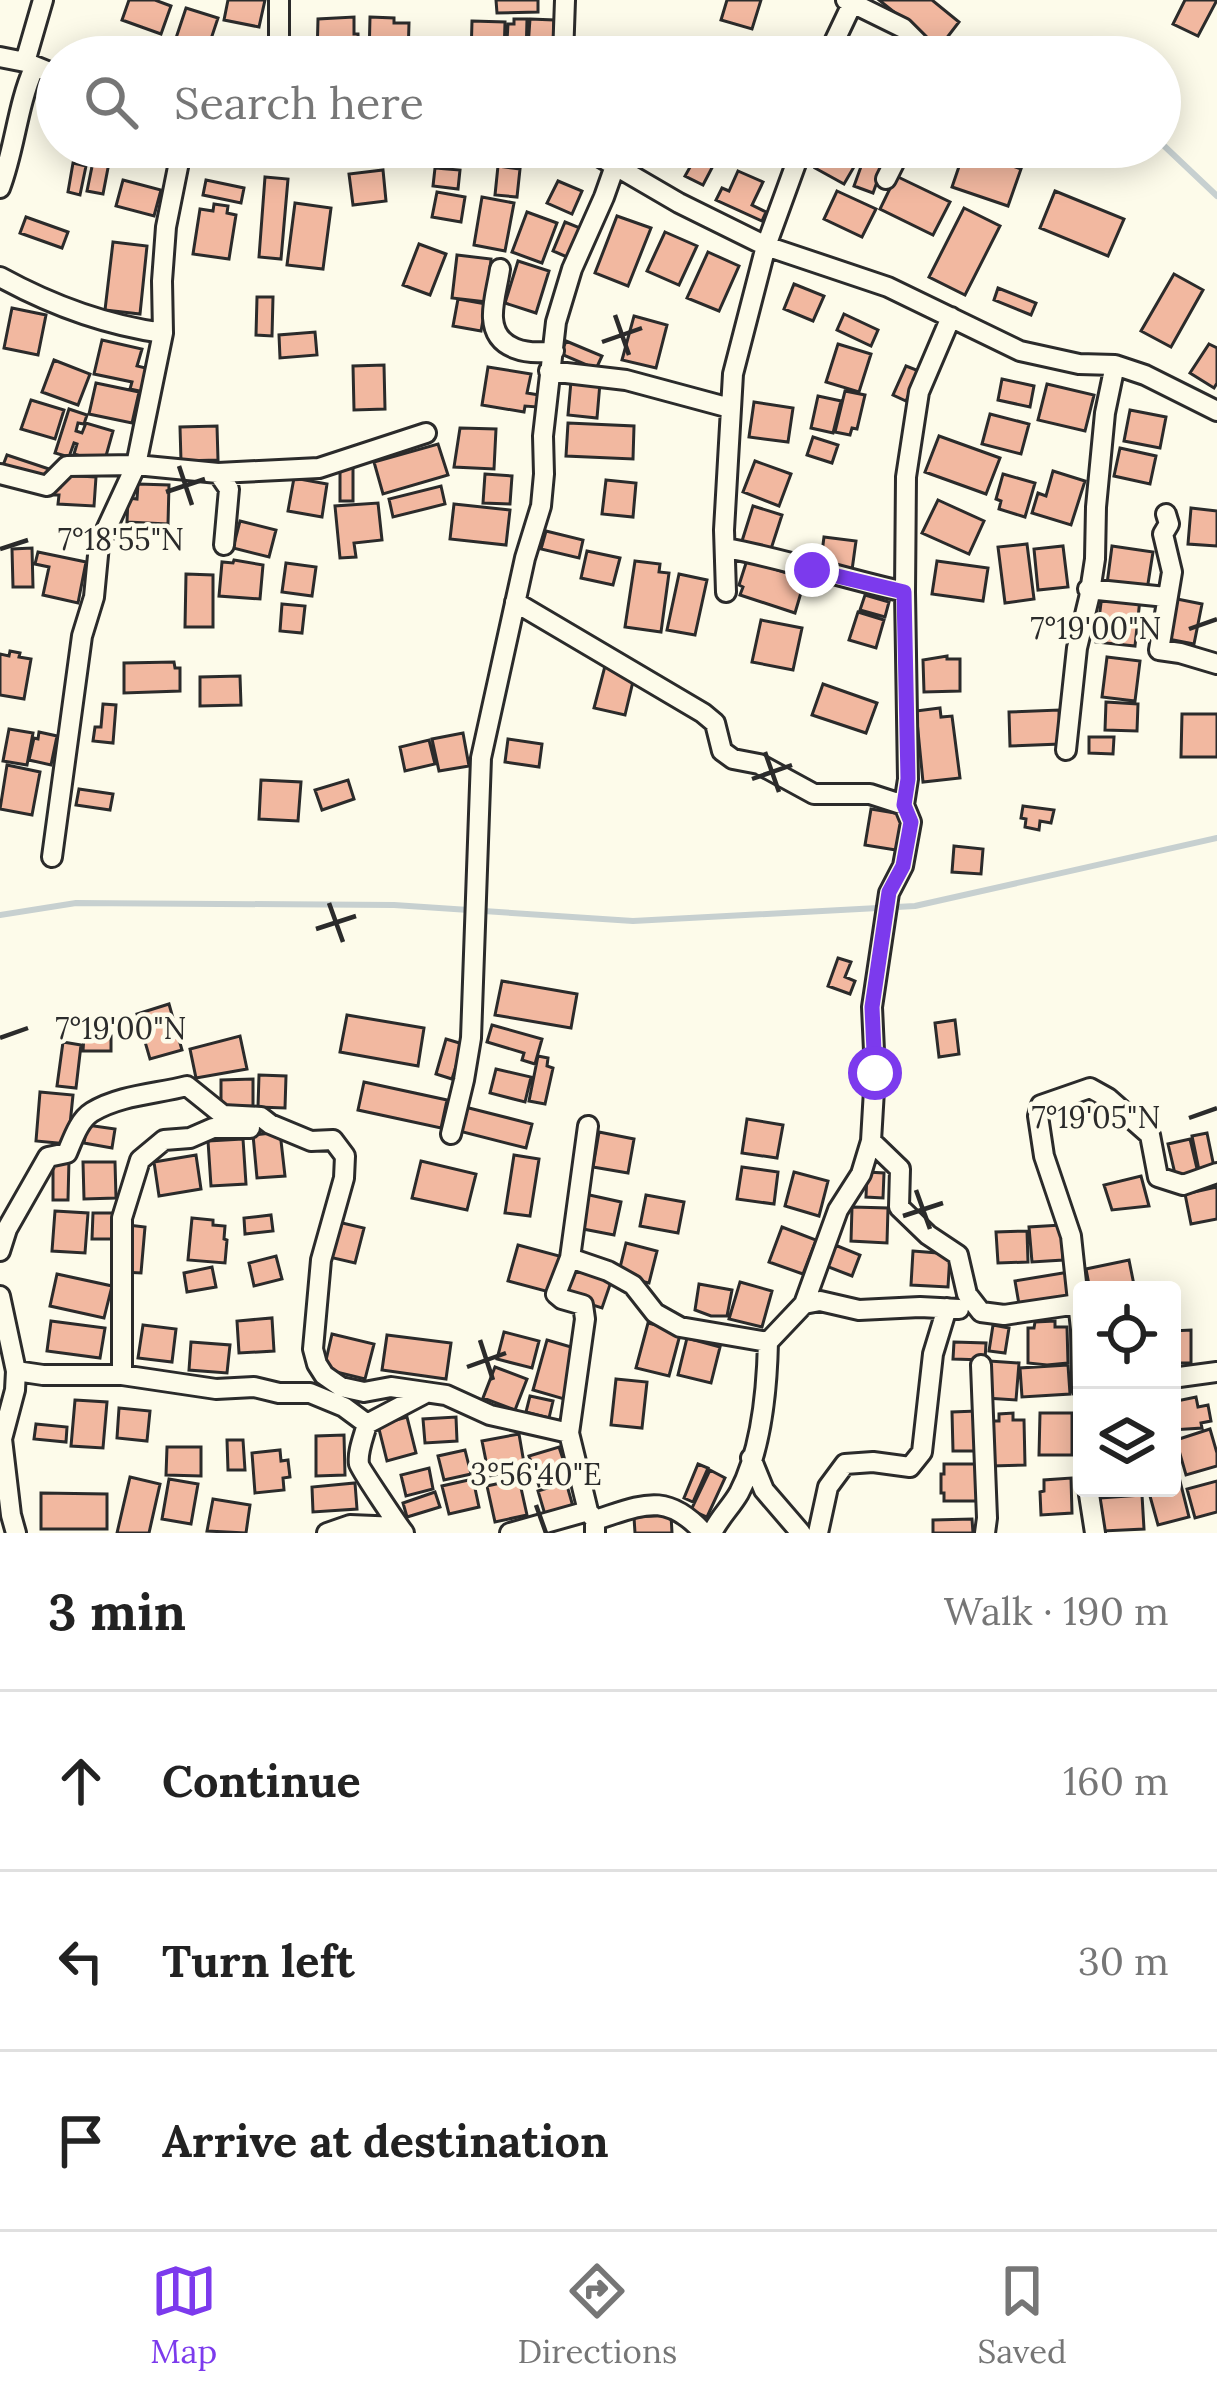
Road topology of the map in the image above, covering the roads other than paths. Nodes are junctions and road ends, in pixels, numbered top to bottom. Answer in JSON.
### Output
{"nodes":[{"id":1,"x":44,"y":0,"type":"edge"},
{"id":2,"x":279,"y":0,"type":"edge"},
{"id":3,"x":565,"y":0,"type":"edge"},
{"id":4,"x":851,"y":1,"type":"edge"},
{"id":5,"x":36,"y":36,"type":"edge"},
{"id":6,"x":279,"y":36,"type":"edge"},
{"id":7,"x":564,"y":36,"type":"edge"},
{"id":8,"x":836,"y":36,"type":"edge"},
{"id":9,"x":911,"y":36,"type":"edge"},
{"id":10,"x":36,"y":37,"type":"edge"},
{"id":11,"x":0,"y":57,"type":"edge"},
{"id":12,"x":30,"y":65,"type":"junction"},
{"id":13,"x":36,"y":67,"type":"edge"},
{"id":14,"x":178,"y":168,"type":"edge"},
{"id":15,"x":614,"y":168,"type":"edge"},
{"id":16,"x":618,"y":168,"type":"edge"},
{"id":17,"x":794,"y":168,"type":"edge"},
{"id":18,"x":892,"y":168,"type":"edge"},
{"id":19,"x":886,"y":179,"type":"dead end"},
{"id":20,"x":0,"y":188,"type":"edge"},
{"id":21,"x":766,"y":246,"type":"junction"},
{"id":22,"x":500,"y":269,"type":"dead end"},
{"id":23,"x":0,"y":277,"type":"edge"},
{"id":24,"x":951,"y":317,"type":"junction"},
{"id":25,"x":164,"y":332,"type":"junction"},
{"id":26,"x":552,"y":361,"type":"junction"},
{"id":27,"x":1114,"y":365,"type":"junction"},
{"id":28,"x":730,"y":409,"type":"junction"},
{"id":29,"x":1217,"y":411,"type":"edge"},
{"id":30,"x":426,"y":433,"type":"dead end"},
{"id":31,"x":136,"y":465,"type":"junction"},
{"id":32,"x":218,"y":472,"type":"junction"},
{"id":33,"x":0,"y":474,"type":"edge"},
{"id":34,"x":1166,"y":514,"type":"dead end"},
{"id":35,"x":224,"y":545,"type":"dead end"},
{"id":36,"x":726,"y":548,"type":"junction"},
{"id":37,"x":1088,"y":589,"type":"junction"},
{"id":38,"x":726,"y":592,"type":"dead end"},
{"id":39,"x":904,"y":592,"type":"junction"},
{"id":40,"x":1166,"y":597,"type":"junction"},
{"id":41,"x":515,"y":602,"type":"junction"},
{"id":42,"x":1217,"y":664,"type":"edge"},
{"id":43,"x":1066,"y":750,"type":"dead end"},
{"id":44,"x":904,"y":805,"type":"junction"},
{"id":45,"x":52,"y":857,"type":"dead end"},
{"id":46,"x":588,"y":1126,"type":"dead end"},
{"id":47,"x":287,"y":1130,"type":"junction"},
{"id":48,"x":451,"y":1134,"type":"dead end"},
{"id":49,"x":871,"y":1141,"type":"junction"},
{"id":50,"x":1217,"y":1173,"type":"edge"},
{"id":51,"x":0,"y":1251,"type":"edge"},
{"id":52,"x":570,"y":1258,"type":"junction"},
{"id":53,"x":1076,"y":1281,"type":"edge"},
{"id":54,"x":0,"y":1296,"type":"edge"},
{"id":55,"x":804,"y":1304,"type":"junction"},
{"id":56,"x":1073,"y":1305,"type":"edge"},
{"id":57,"x":947,"y":1308,"type":"junction"},
{"id":58,"x":981,"y":1312,"type":"junction"},
{"id":59,"x":768,"y":1342,"type":"junction"},
{"id":60,"x":981,"y":1365,"type":"dead end"},
{"id":61,"x":16,"y":1371,"type":"junction"},
{"id":62,"x":122,"y":1375,"type":"junction"},
{"id":63,"x":1181,"y":1378,"type":"edge"},
{"id":64,"x":1215,"y":1378,"type":"edge"},
{"id":65,"x":428,"y":1393,"type":"junction"},
{"id":66,"x":367,"y":1424,"type":"junction"},
{"id":67,"x":569,"y":1433,"type":"junction"},
{"id":68,"x":751,"y":1458,"type":"junction"},
{"id":69,"x":1089,"y":1497,"type":"edge"},
{"id":70,"x":593,"y":1521,"type":"edge"},
{"id":71,"x":401,"y":1530,"type":"edge"},
{"id":72,"x":16,"y":1533,"type":"edge"},
{"id":73,"x":327,"y":1533,"type":"edge"},
{"id":74,"x":511,"y":1533,"type":"edge"},
{"id":75,"x":708,"y":1533,"type":"edge"},
{"id":76,"x":801,"y":1533,"type":"edge"},
{"id":77,"x":818,"y":1533,"type":"edge"},
{"id":78,"x":985,"y":1533,"type":"edge"},
{"id":79,"x":1095,"y":1533,"type":"edge"}],
"edges":[{"from":1,"to":5,"type":"street"},
{"from":2,"to":6,"type":"street"},
{"from":3,"to":7,"type":"street"},
{"from":4,"to":8,"type":"street"},
{"from":4,"to":9,"type":"street"},
{"from":10,"to":12,"type":"street"},
{"from":11,"to":12,"type":"street"},
{"from":12,"to":13,"type":"street"},
{"from":12,"to":20,"type":"street"},
{"from":14,"to":25,"type":"street"},
{"from":15,"to":26,"type":"street"},
{"from":16,"to":21,"type":"street"},
{"from":17,"to":21,"type":"street"},
{"from":18,"to":19,"type":"street"},
{"from":21,"to":24,"type":"street"},
{"from":21,"to":28,"type":"street"},
{"from":22,"to":26,"type":"street"},
{"from":23,"to":25,"type":"street"},
{"from":24,"to":27,"type":"street"},
{"from":24,"to":39,"type":"street"},
{"from":25,"to":31,"type":"street"},
{"from":26,"to":28,"type":"street"},
{"from":26,"to":41,"type":"street"},
{"from":27,"to":29,"type":"street"},
{"from":27,"to":37,"type":"street"},
{"from":28,"to":36,"type":"street"},
{"from":30,"to":32,"type":"street"},
{"from":31,"to":32,"type":"street"},
{"from":31,"to":33,"type":"street"},
{"from":31,"to":45,"type":"street"},
{"from":32,"to":35,"type":"street"},
{"from":34,"to":40,"type":"street"},
{"from":36,"to":38,"type":"street"},
{"from":36,"to":39,"type":"street"},
{"from":37,"to":40,"type":"street"},
{"from":37,"to":43,"type":"street"},
{"from":39,"to":44,"type":"street"},
{"from":40,"to":42,"type":"street"},
{"from":41,"to":44,"type":"street"},
{"from":41,"to":48,"type":"street"},
{"from":44,"to":49,"type":"street"},
{"from":46,"to":52,"type":"street"},
{"from":47,"to":51,"type":"street"},
{"from":47,"to":62,"type":"street"},
{"from":47,"to":65,"type":"street"},
{"from":49,"to":55,"type":"street"},
{"from":49,"to":58,"type":"street"},
{"from":50,"to":53,"type":"street"},
{"from":52,"to":59,"type":"street"},
{"from":52,"to":67,"type":"street"},
{"from":54,"to":61,"type":"street"},
{"from":55,"to":57,"type":"street"},
{"from":55,"to":59,"type":"street"},
{"from":56,"to":58,"type":"street"},
{"from":57,"to":58,"type":"street"},
{"from":57,"to":77,"type":"street"},
{"from":59,"to":68,"type":"street"},
{"from":60,"to":78,"type":"street"},
{"from":61,"to":62,"type":"street"},
{"from":61,"to":72,"type":"street"},
{"from":62,"to":66,"type":"street"},
{"from":63,"to":64,"type":"street"},
{"from":65,"to":66,"type":"street"},
{"from":65,"to":67,"type":"street"},
{"from":66,"to":71,"type":"street"},
{"from":67,"to":70,"type":"street"},
{"from":68,"to":75,"type":"street"},
{"from":68,"to":76,"type":"street"},
{"from":69,"to":79,"type":"street"},
{"from":70,"to":74,"type":"street"},
{"from":70,"to":75,"type":"street"},
{"from":71,"to":73,"type":"street"}]}
